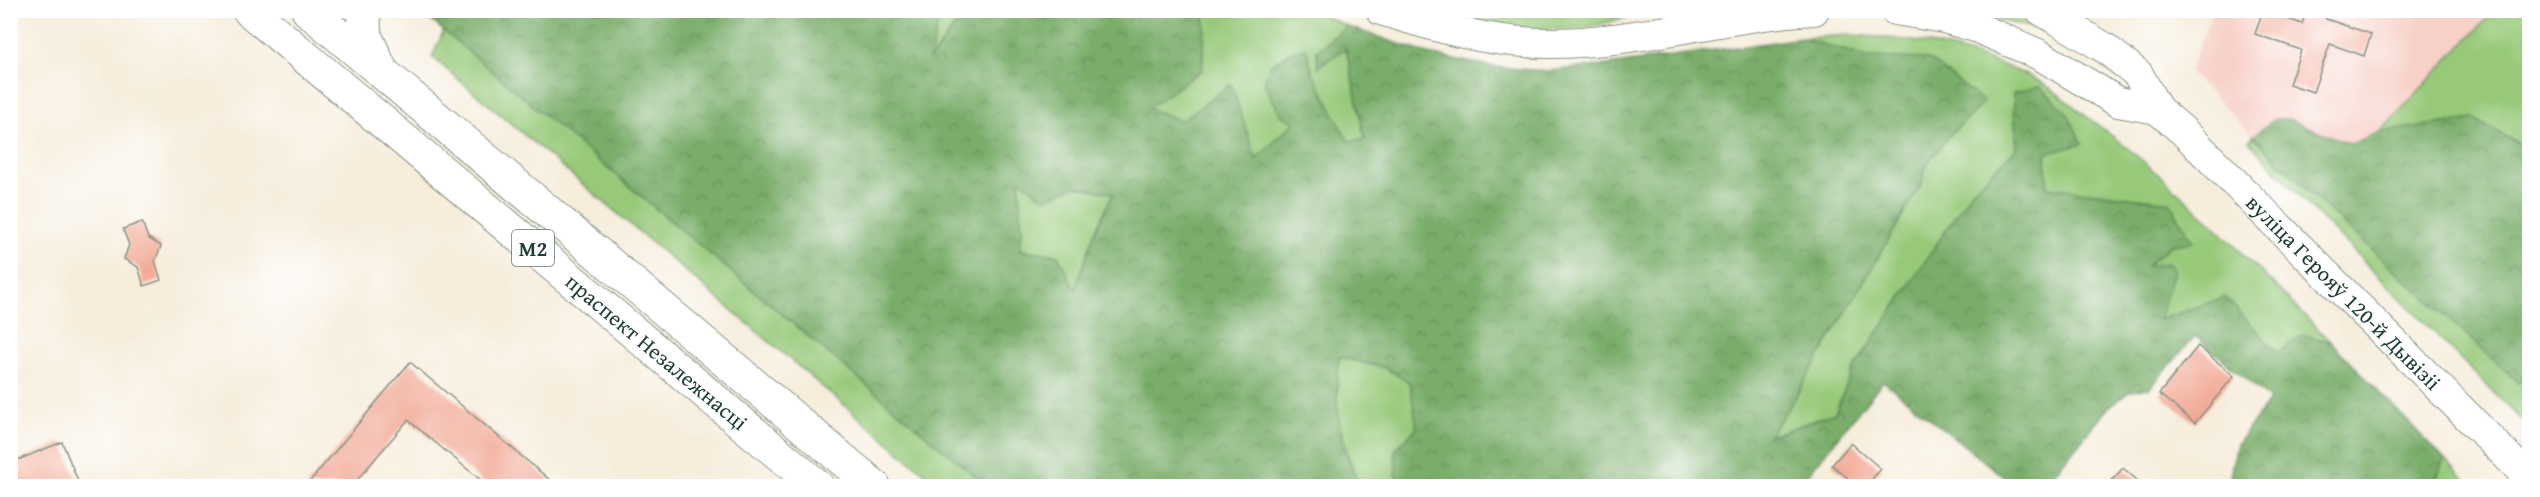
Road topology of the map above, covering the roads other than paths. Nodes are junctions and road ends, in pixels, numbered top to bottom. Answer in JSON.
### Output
{"nodes":[{"id":1,"x":249,"y":10,"type":"edge"},
{"id":2,"x":308,"y":10,"type":"edge"},
{"id":3,"x":363,"y":10,"type":"edge"},
{"id":4,"x":1382,"y":10,"type":"edge"},
{"id":5,"x":1814,"y":10,"type":"edge"},
{"id":6,"x":1894,"y":10,"type":"edge"},
{"id":7,"x":2042,"y":10,"type":"edge"},
{"id":8,"x":383,"y":74,"type":"junction"},
{"id":9,"x":2157,"y":109,"type":"junction"},
{"id":10,"x":2529,"y":479,"type":"edge"},
{"id":11,"x":818,"y":486,"type":"edge"},
{"id":12,"x":874,"y":486,"type":"edge"}],
"edges":[{"from":1,"to":11,"type":"highway","name":"праспект Незалежнасці","number":"М2"},
{"from":2,"to":8,"type":"highway","name":"праспект Незалежнасці","number":"М2"},
{"from":3,"to":8,"type":"highway"},
{"from":4,"to":5,"type":"street"},
{"from":6,"to":9,"type":"street","name":"вуліца Герояў 120-й Дывізіі"},
{"from":7,"to":9,"type":"street","name":"вуліца Герояў 120-й Дывізіі"},
{"from":8,"to":12,"type":"highway","name":"праспект Незалежнасці","number":"М2"},
{"from":9,"to":10,"type":"street","name":"вуліца Герояў 120-й Дывізіі"}]}
